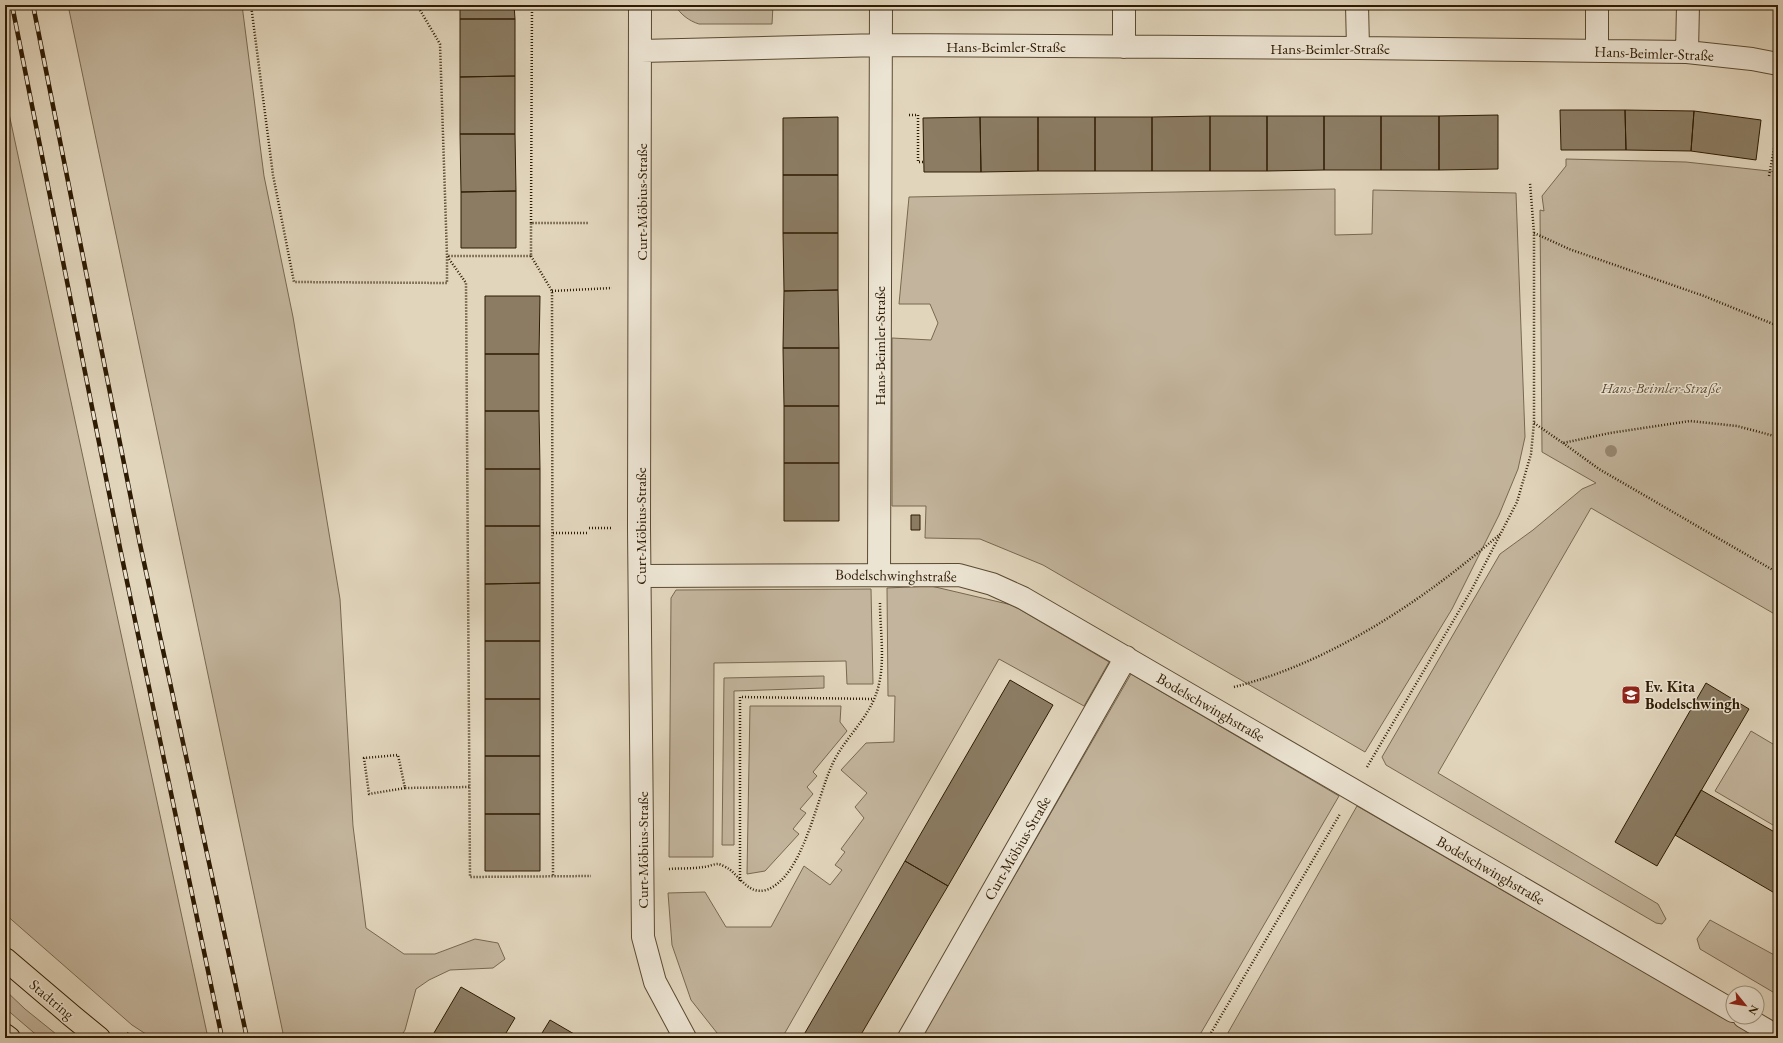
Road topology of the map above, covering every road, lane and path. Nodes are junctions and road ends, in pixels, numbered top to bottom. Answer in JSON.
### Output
{"nodes":[{"id":1,"x":251,"y":5,"type":"edge"},
{"id":2,"x":417,"y":5,"type":"edge"},
{"id":3,"x":532,"y":5,"type":"edge"},
{"id":4,"x":640,"y":5,"type":"edge"},
{"id":5,"x":881,"y":5,"type":"edge"},
{"id":6,"x":1124,"y":5,"type":"edge"},
{"id":7,"x":1357,"y":5,"type":"edge"},
{"id":8,"x":1597,"y":5,"type":"edge"},
{"id":9,"x":1688,"y":5,"type":"edge"},
{"id":10,"x":881,"y":45,"type":"junction"},
{"id":11,"x":1124,"y":47,"type":"junction"},
{"id":12,"x":1358,"y":48,"type":"junction"},
{"id":13,"x":641,"y":51,"type":"junction"},
{"id":14,"x":1597,"y":51,"type":"junction"},
{"id":15,"x":1687,"y":52,"type":"junction"},
{"id":16,"x":1778,"y":64,"type":"edge"},
{"id":17,"x":1778,"y":127,"type":"edge"},
{"id":18,"x":918,"y":157,"type":"dead end"},
{"id":19,"x":923,"y":162,"type":"dead end"},
{"id":20,"x":1769,"y":176,"type":"dead end"},
{"id":21,"x":1530,"y":183,"type":"dead end"},
{"id":22,"x":588,"y":223,"type":"dead end"},
{"id":23,"x":531,"y":224,"type":"junction"},
{"id":24,"x":1534,"y":233,"type":"junction"},
{"id":25,"x":447,"y":256,"type":"junction"},
{"id":26,"x":531,"y":256,"type":"junction"},
{"id":27,"x":640,"y":286,"type":"junction"},
{"id":28,"x":552,"y":291,"type":"junction"},
{"id":29,"x":1778,"y":326,"type":"edge"},
{"id":30,"x":1534,"y":423,"type":"junction"},
{"id":31,"x":1778,"y":438,"type":"edge"},
{"id":32,"x":1563,"y":443,"type":"junction"},
{"id":33,"x":553,"y":533,"type":"junction"},
{"id":34,"x":589,"y":533,"type":"dead end"},
{"id":35,"x":1501,"y":533,"type":"junction"},
{"id":36,"x":1778,"y":573,"type":"edge"},
{"id":37,"x":879,"y":574,"type":"junction"},
{"id":38,"x":641,"y":576,"type":"junction"},
{"id":39,"x":1126,"y":657,"type":"junction"},
{"id":40,"x":1234,"y":686,"type":"dead end"},
{"id":41,"x":874,"y":699,"type":"junction"},
{"id":42,"x":470,"y":787,"type":"junction"},
{"id":43,"x":405,"y":788,"type":"junction"},
{"id":44,"x":1354,"y":790,"type":"junction"},
{"id":45,"x":662,"y":869,"type":"dead end"},
{"id":46,"x":591,"y":876,"type":"dead end"},
{"id":47,"x":553,"y":877,"type":"junction"},
{"id":48,"x":740,"y":881,"type":"junction"},
{"id":49,"x":5,"y":959,"type":"edge"},
{"id":50,"x":1725,"y":1006,"type":"edge"},
{"id":51,"x":1758,"y":1025,"type":"edge"},
{"id":52,"x":124,"y":1031,"type":"dead end"},
{"id":53,"x":5,"y":1035,"type":"edge"},
{"id":54,"x":1778,"y":1037,"type":"edge"},
{"id":55,"x":9,"y":1038,"type":"edge"},
{"id":56,"x":99,"y":1038,"type":"edge"},
{"id":57,"x":135,"y":1038,"type":"edge"},
{"id":58,"x":685,"y":1038,"type":"edge"},
{"id":59,"x":909,"y":1038,"type":"edge"},
{"id":60,"x":1208,"y":1038,"type":"edge"}],
"edges":[{"from":1,"to":25,"type":"path"},
{"from":2,"to":25,"type":"path"},
{"from":3,"to":23,"type":"path"},
{"from":4,"to":13,"type":"street","name":"Curt-Möbius-Straße"},
{"from":5,"to":10,"type":"street"},
{"from":6,"to":11,"type":"street"},
{"from":7,"to":12,"type":"street"},
{"from":8,"to":14,"type":"street"},
{"from":9,"to":15,"type":"street"},
{"from":10,"to":11,"type":"street","name":"Hans-Beimler-Straße"},
{"from":10,"to":13,"type":"street","name":"Hans-Beimler-Straße"},
{"from":10,"to":37,"type":"street","name":"Hans-Beimler-Straße"},
{"from":11,"to":12,"type":"street","name":"Hans-Beimler-Straße"},
{"from":12,"to":14,"type":"street","name":"Hans-Beimler-Straße"},
{"from":13,"to":27,"type":"street","name":"Curt-Möbius-Straße"},
{"from":14,"to":15,"type":"street","name":"Hans-Beimler-Straße"},
{"from":15,"to":16,"type":"street","name":"Hans-Beimler-Straße"},
{"from":17,"to":20,"type":"path"},
{"from":18,"to":19,"type":"path"},
{"from":21,"to":24,"type":"path"},
{"from":22,"to":23,"type":"path"},
{"from":23,"to":26,"type":"path"},
{"from":24,"to":29,"type":"path"},
{"from":24,"to":30,"type":"path"},
{"from":25,"to":26,"type":"path"},
{"from":25,"to":42,"type":"path"},
{"from":26,"to":28,"type":"path"},
{"from":27,"to":28,"type":"path"},
{"from":27,"to":38,"type":"street","name":"Curt-Möbius-Straße"},
{"from":28,"to":33,"type":"path"},
{"from":30,"to":32,"type":"path"},
{"from":30,"to":35,"type":"path"},
{"from":31,"to":32,"type":"path"},
{"from":32,"to":36,"type":"path"},
{"from":33,"to":34,"type":"path"},
{"from":33,"to":47,"type":"path"},
{"from":35,"to":40,"type":"path"},
{"from":35,"to":44,"type":"path"},
{"from":37,"to":38,"type":"street","name":"Bodelschwinghstraße"},
{"from":37,"to":39,"type":"street","name":"Bodelschwinghstraße"},
{"from":37,"to":41,"type":"path"},
{"from":38,"to":58,"type":"street","name":"Curt-Möbius-Straße"},
{"from":39,"to":44,"type":"street","name":"Bodelschwinghstraße"},
{"from":39,"to":59,"type":"street","name":"Curt-Möbius-Straße"},
{"from":41,"to":48,"type":"path"},
{"from":41,"to":48,"type":"path"},
{"from":42,"to":43,"type":"path"},
{"from":42,"to":47,"type":"path"},
{"from":43,"to":43,"type":"path"},
{"from":44,"to":50,"type":"street","name":"Bodelschwinghstraße"},
{"from":44,"to":60,"type":"path"},
{"from":45,"to":48,"type":"path"},
{"from":46,"to":47,"type":"path"},
{"from":49,"to":56,"type":"main road","name":"Stadtring"},
{"from":51,"to":54,"type":"street"},
{"from":52,"to":57,"type":"path"},
{"from":53,"to":55,"type":"main road"}]}
